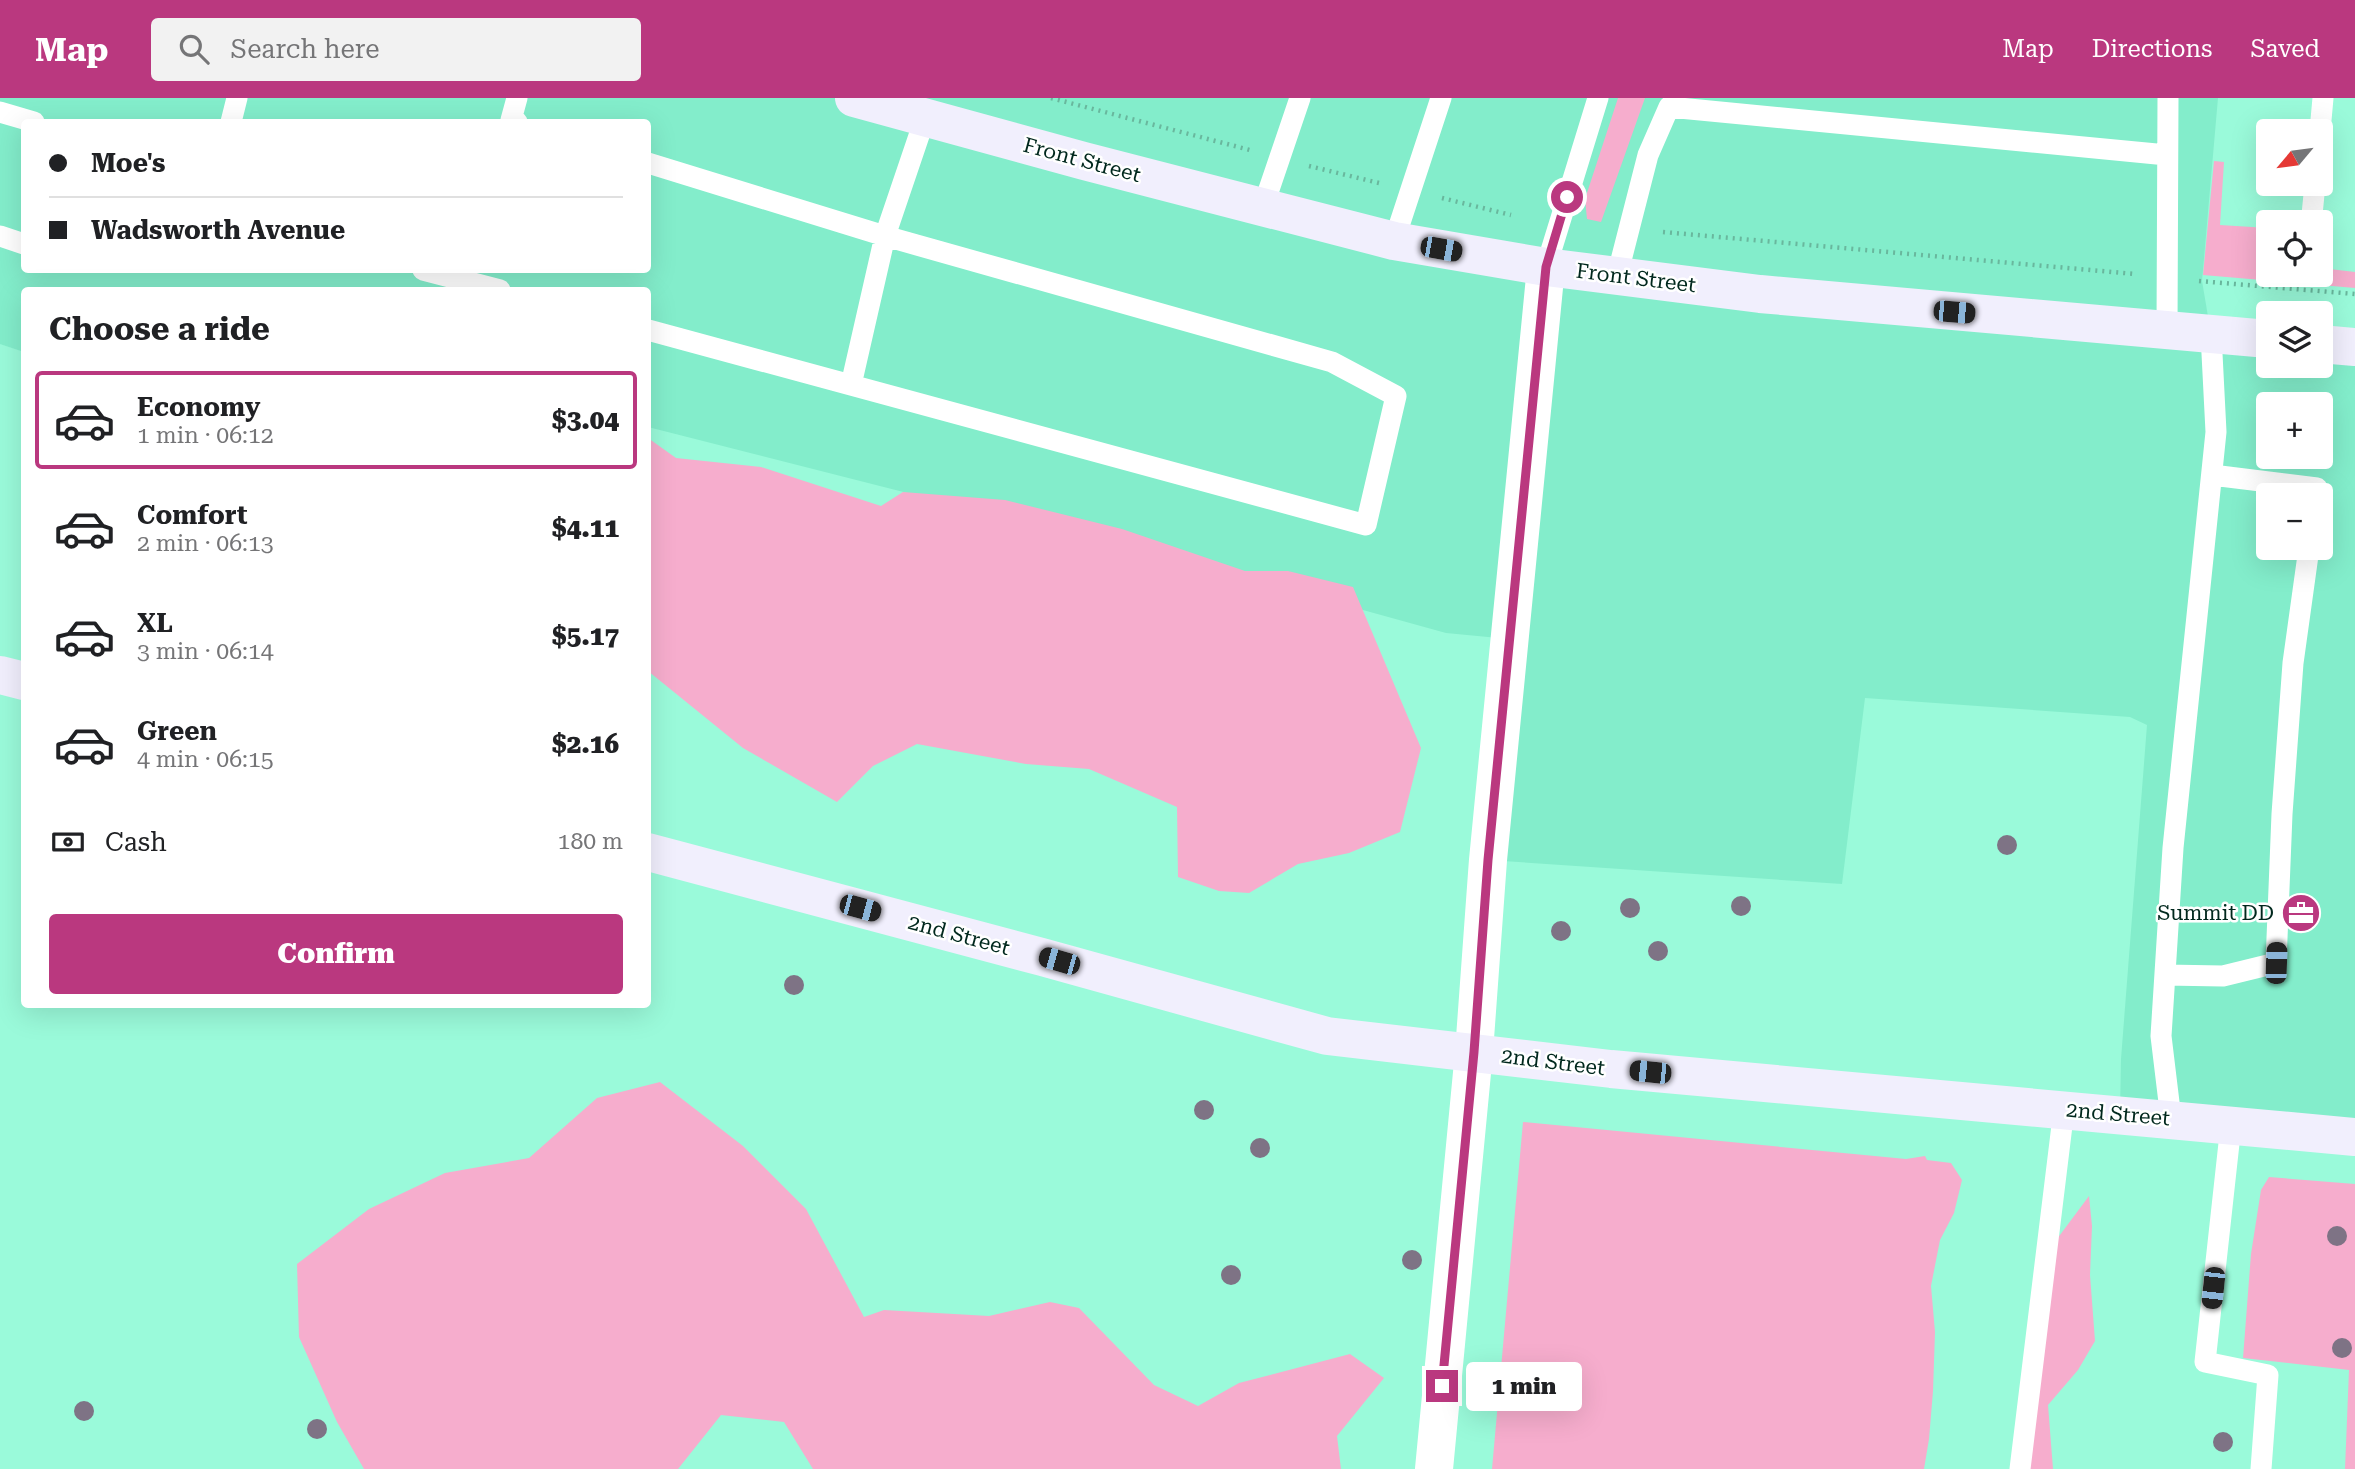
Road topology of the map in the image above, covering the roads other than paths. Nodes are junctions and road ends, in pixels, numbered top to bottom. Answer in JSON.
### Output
{"nodes":[{"id":1,"x":237,"y":98,"type":"edge"},
{"id":2,"x":517,"y":98,"type":"edge"},
{"id":3,"x":854,"y":98,"type":"edge"},
{"id":4,"x":1300,"y":98,"type":"edge"},
{"id":5,"x":1441,"y":98,"type":"edge"},
{"id":6,"x":1598,"y":98,"type":"edge"},
{"id":7,"x":2168,"y":98,"type":"edge"},
{"id":8,"x":2323,"y":98,"type":"edge"},
{"id":9,"x":0,"y":112,"type":"edge"},
{"id":10,"x":925,"y":118,"type":"junction"},
{"id":11,"x":24,"y":119,"type":"edge"},
{"id":12,"x":232,"y":119,"type":"edge"},
{"id":13,"x":512,"y":119,"type":"edge"},
{"id":14,"x":2321,"y":119,"type":"edge"},
{"id":15,"x":2167,"y":155,"type":"junction"},
{"id":16,"x":651,"y":164,"type":"edge"},
{"id":17,"x":1264,"y":207,"type":"junction"},
{"id":18,"x":0,"y":236,"type":"edge"},
{"id":19,"x":885,"y":236,"type":"junction"},
{"id":20,"x":1394,"y":241,"type":"junction"},
{"id":21,"x":21,"y":243,"type":"edge"},
{"id":22,"x":1546,"y":267,"type":"junction"},
{"id":23,"x":434,"y":273,"type":"edge"},
{"id":24,"x":1617,"y":276,"type":"junction"},
{"id":25,"x":488,"y":287,"type":"edge"},
{"id":26,"x":2166,"y":330,"type":"junction"},
{"id":27,"x":651,"y":331,"type":"edge"},
{"id":28,"x":2211,"y":334,"type":"junction"},
{"id":29,"x":2256,"y":338,"type":"edge"},
{"id":30,"x":2333,"y":345,"type":"edge"},
{"id":31,"x":2355,"y":347,"type":"edge"},
{"id":32,"x":851,"y":385,"type":"junction"},
{"id":33,"x":2212,"y":475,"type":"junction"},
{"id":34,"x":2277,"y":483,"type":"edge"},
{"id":35,"x":2307,"y":560,"type":"edge"},
{"id":36,"x":0,"y":675,"type":"edge"},
{"id":37,"x":21,"y":680,"type":"edge"},
{"id":38,"x":651,"y":853,"type":"edge"},
{"id":39,"x":2165,"y":975,"type":"junction"},
{"id":40,"x":1474,"y":1052,"type":"junction"},
{"id":41,"x":2064,"y":1109,"type":"junction"},
{"id":42,"x":2171,"y":1119,"type":"junction"},
{"id":43,"x":2231,"y":1125,"type":"junction"},
{"id":44,"x":2355,"y":1137,"type":"edge"},
{"id":45,"x":1434,"y":1469,"type":"edge"},
{"id":46,"x":2020,"y":1469,"type":"edge"},
{"id":47,"x":2261,"y":1469,"type":"edge"}],
"edges":[{"from":1,"to":12,"type":"lane"},
{"from":2,"to":13,"type":"lane"},
{"from":3,"to":10,"type":"main road","name":"Front Street"},
{"from":4,"to":17,"type":"lane"},
{"from":5,"to":20,"type":"lane"},
{"from":6,"to":22,"type":"lane"},
{"from":7,"to":15,"type":"lane"},
{"from":8,"to":14,"type":"lane"},
{"from":9,"to":11,"type":"lane"},
{"from":10,"to":17,"type":"main road","name":"Front Street"},
{"from":10,"to":19,"type":"lane"},
{"from":15,"to":24,"type":"lane"},
{"from":15,"to":26,"type":"lane"},
{"from":16,"to":19,"type":"lane"},
{"from":17,"to":20,"type":"main road","name":"Front Street"},
{"from":18,"to":21,"type":"lane"},
{"from":19,"to":32,"type":"lane"},
{"from":19,"to":32,"type":"lane"},
{"from":20,"to":22,"type":"main road","name":"Front Street"},
{"from":22,"to":24,"type":"main road","name":"Front Street"},
{"from":22,"to":40,"type":"street"},
{"from":23,"to":25,"type":"lane"},
{"from":24,"to":26,"type":"main road","name":"Front Street"},
{"from":26,"to":28,"type":"main road","name":"Front Street"},
{"from":27,"to":32,"type":"lane"},
{"from":28,"to":29,"type":"main road","name":"Front Street"},
{"from":28,"to":33,"type":"lane"},
{"from":30,"to":31,"type":"main road"},
{"from":33,"to":34,"type":"lane"},
{"from":33,"to":39,"type":"lane"},
{"from":35,"to":39,"type":"lane"},
{"from":36,"to":37,"type":"main road"},
{"from":38,"to":40,"type":"main road","name":"2nd Street"},
{"from":39,"to":42,"type":"lane"},
{"from":40,"to":41,"type":"main road","name":"2nd Street"},
{"from":40,"to":45,"type":"street"},
{"from":41,"to":42,"type":"main road","name":"2nd Street"},
{"from":41,"to":46,"type":"lane"},
{"from":42,"to":43,"type":"main road","name":"2nd Street"},
{"from":43,"to":44,"type":"main road","name":"2nd Street"},
{"from":43,"to":47,"type":"lane"}]}
